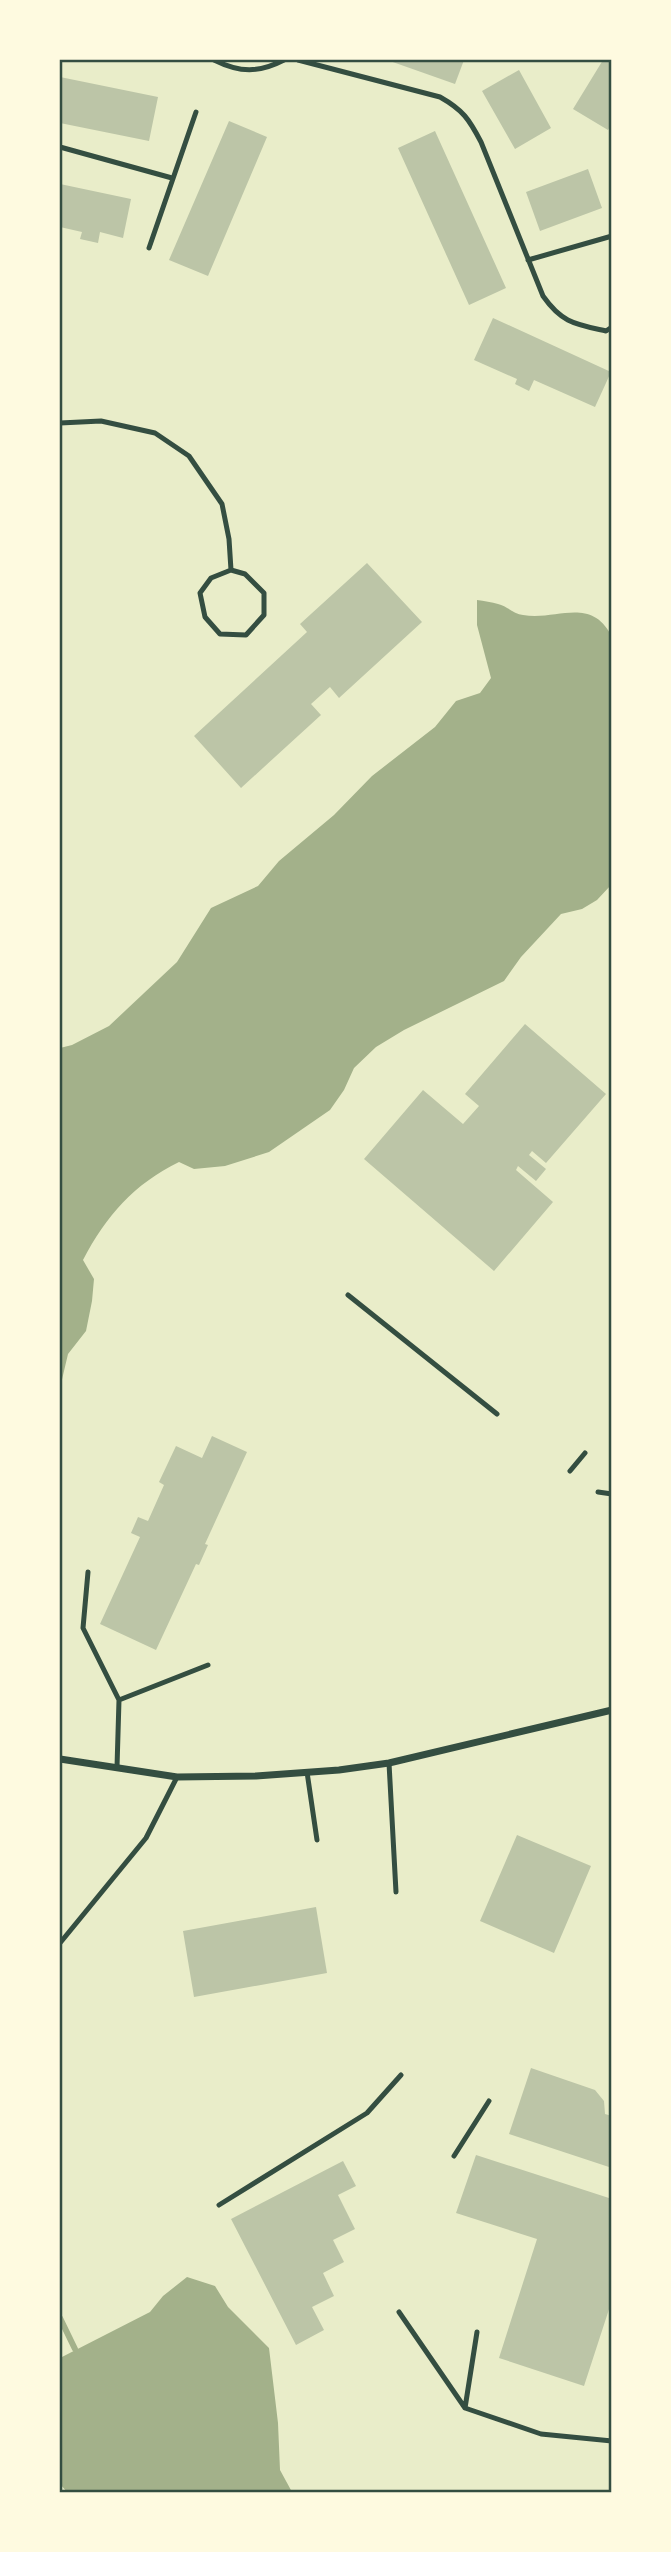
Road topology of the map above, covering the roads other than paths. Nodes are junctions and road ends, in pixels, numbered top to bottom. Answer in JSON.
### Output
{"nodes":[{"id":1,"x":214,"y":60,"type":"edge"},
{"id":2,"x":284,"y":60,"type":"edge"},
{"id":3,"x":298,"y":60,"type":"edge"},
{"id":4,"x":196,"y":112,"type":"dead end"},
{"id":5,"x":60,"y":147,"type":"edge"},
{"id":6,"x":172,"y":178,"type":"junction"},
{"id":7,"x":611,"y":236,"type":"edge"},
{"id":8,"x":149,"y":248,"type":"dead end"},
{"id":9,"x":528,"y":260,"type":"junction"},
{"id":10,"x":611,"y":327,"type":"edge"},
{"id":11,"x":60,"y":423,"type":"edge"},
{"id":12,"x":231,"y":570,"type":"junction"},
{"id":13,"x":348,"y":1295,"type":"dead end"},
{"id":14,"x":497,"y":1414,"type":"dead end"},
{"id":15,"x":585,"y":1453,"type":"dead end"},
{"id":16,"x":570,"y":1471,"type":"dead end"},
{"id":17,"x":598,"y":1492,"type":"dead end"},
{"id":18,"x":611,"y":1493,"type":"edge"},
{"id":19,"x":88,"y":1572,"type":"dead end"},
{"id":20,"x":208,"y":1665,"type":"dead end"},
{"id":21,"x":119,"y":1700,"type":"junction"},
{"id":22,"x":611,"y":1710,"type":"edge"},
{"id":23,"x":60,"y":1759,"type":"edge"},
{"id":24,"x":389,"y":1763,"type":"junction"},
{"id":25,"x":117,"y":1767,"type":"junction"},
{"id":26,"x":307,"y":1772,"type":"junction"},
{"id":27,"x":177,"y":1776,"type":"junction"},
{"id":28,"x":317,"y":1840,"type":"dead end"},
{"id":29,"x":396,"y":1892,"type":"dead end"},
{"id":30,"x":60,"y":1943,"type":"edge"},
{"id":31,"x":401,"y":2075,"type":"dead end"},
{"id":32,"x":489,"y":2101,"type":"dead end"},
{"id":33,"x":454,"y":2156,"type":"dead end"},
{"id":34,"x":219,"y":2205,"type":"dead end"},
{"id":35,"x":400,"y":2312,"type":"dead end"},
{"id":36,"x":477,"y":2332,"type":"dead end"},
{"id":37,"x":465,"y":2408,"type":"junction"},
{"id":38,"x":611,"y":2441,"type":"edge"}],
"edges":[{"from":1,"to":2,"type":"lane"},
{"from":3,"to":9,"type":"lane"},
{"from":4,"to":6,"type":"lane"},
{"from":5,"to":6,"type":"lane"},
{"from":6,"to":8,"type":"lane"},
{"from":7,"to":9,"type":"lane"},
{"from":9,"to":10,"type":"lane"},
{"from":11,"to":12,"type":"lane"},
{"from":12,"to":12,"type":"lane"},
{"from":13,"to":14,"type":"lane"},
{"from":15,"to":16,"type":"lane"},
{"from":17,"to":18,"type":"lane"},
{"from":19,"to":21,"type":"lane"},
{"from":20,"to":21,"type":"lane"},
{"from":21,"to":25,"type":"lane"},
{"from":22,"to":24,"type":"street"},
{"from":23,"to":25,"type":"street"},
{"from":24,"to":26,"type":"street"},
{"from":24,"to":29,"type":"lane"},
{"from":25,"to":27,"type":"street"},
{"from":26,"to":27,"type":"street"},
{"from":26,"to":28,"type":"lane"},
{"from":27,"to":30,"type":"lane"},
{"from":31,"to":34,"type":"lane"},
{"from":32,"to":33,"type":"lane"},
{"from":35,"to":37,"type":"lane"},
{"from":36,"to":37,"type":"lane"},
{"from":37,"to":38,"type":"lane"}]}
